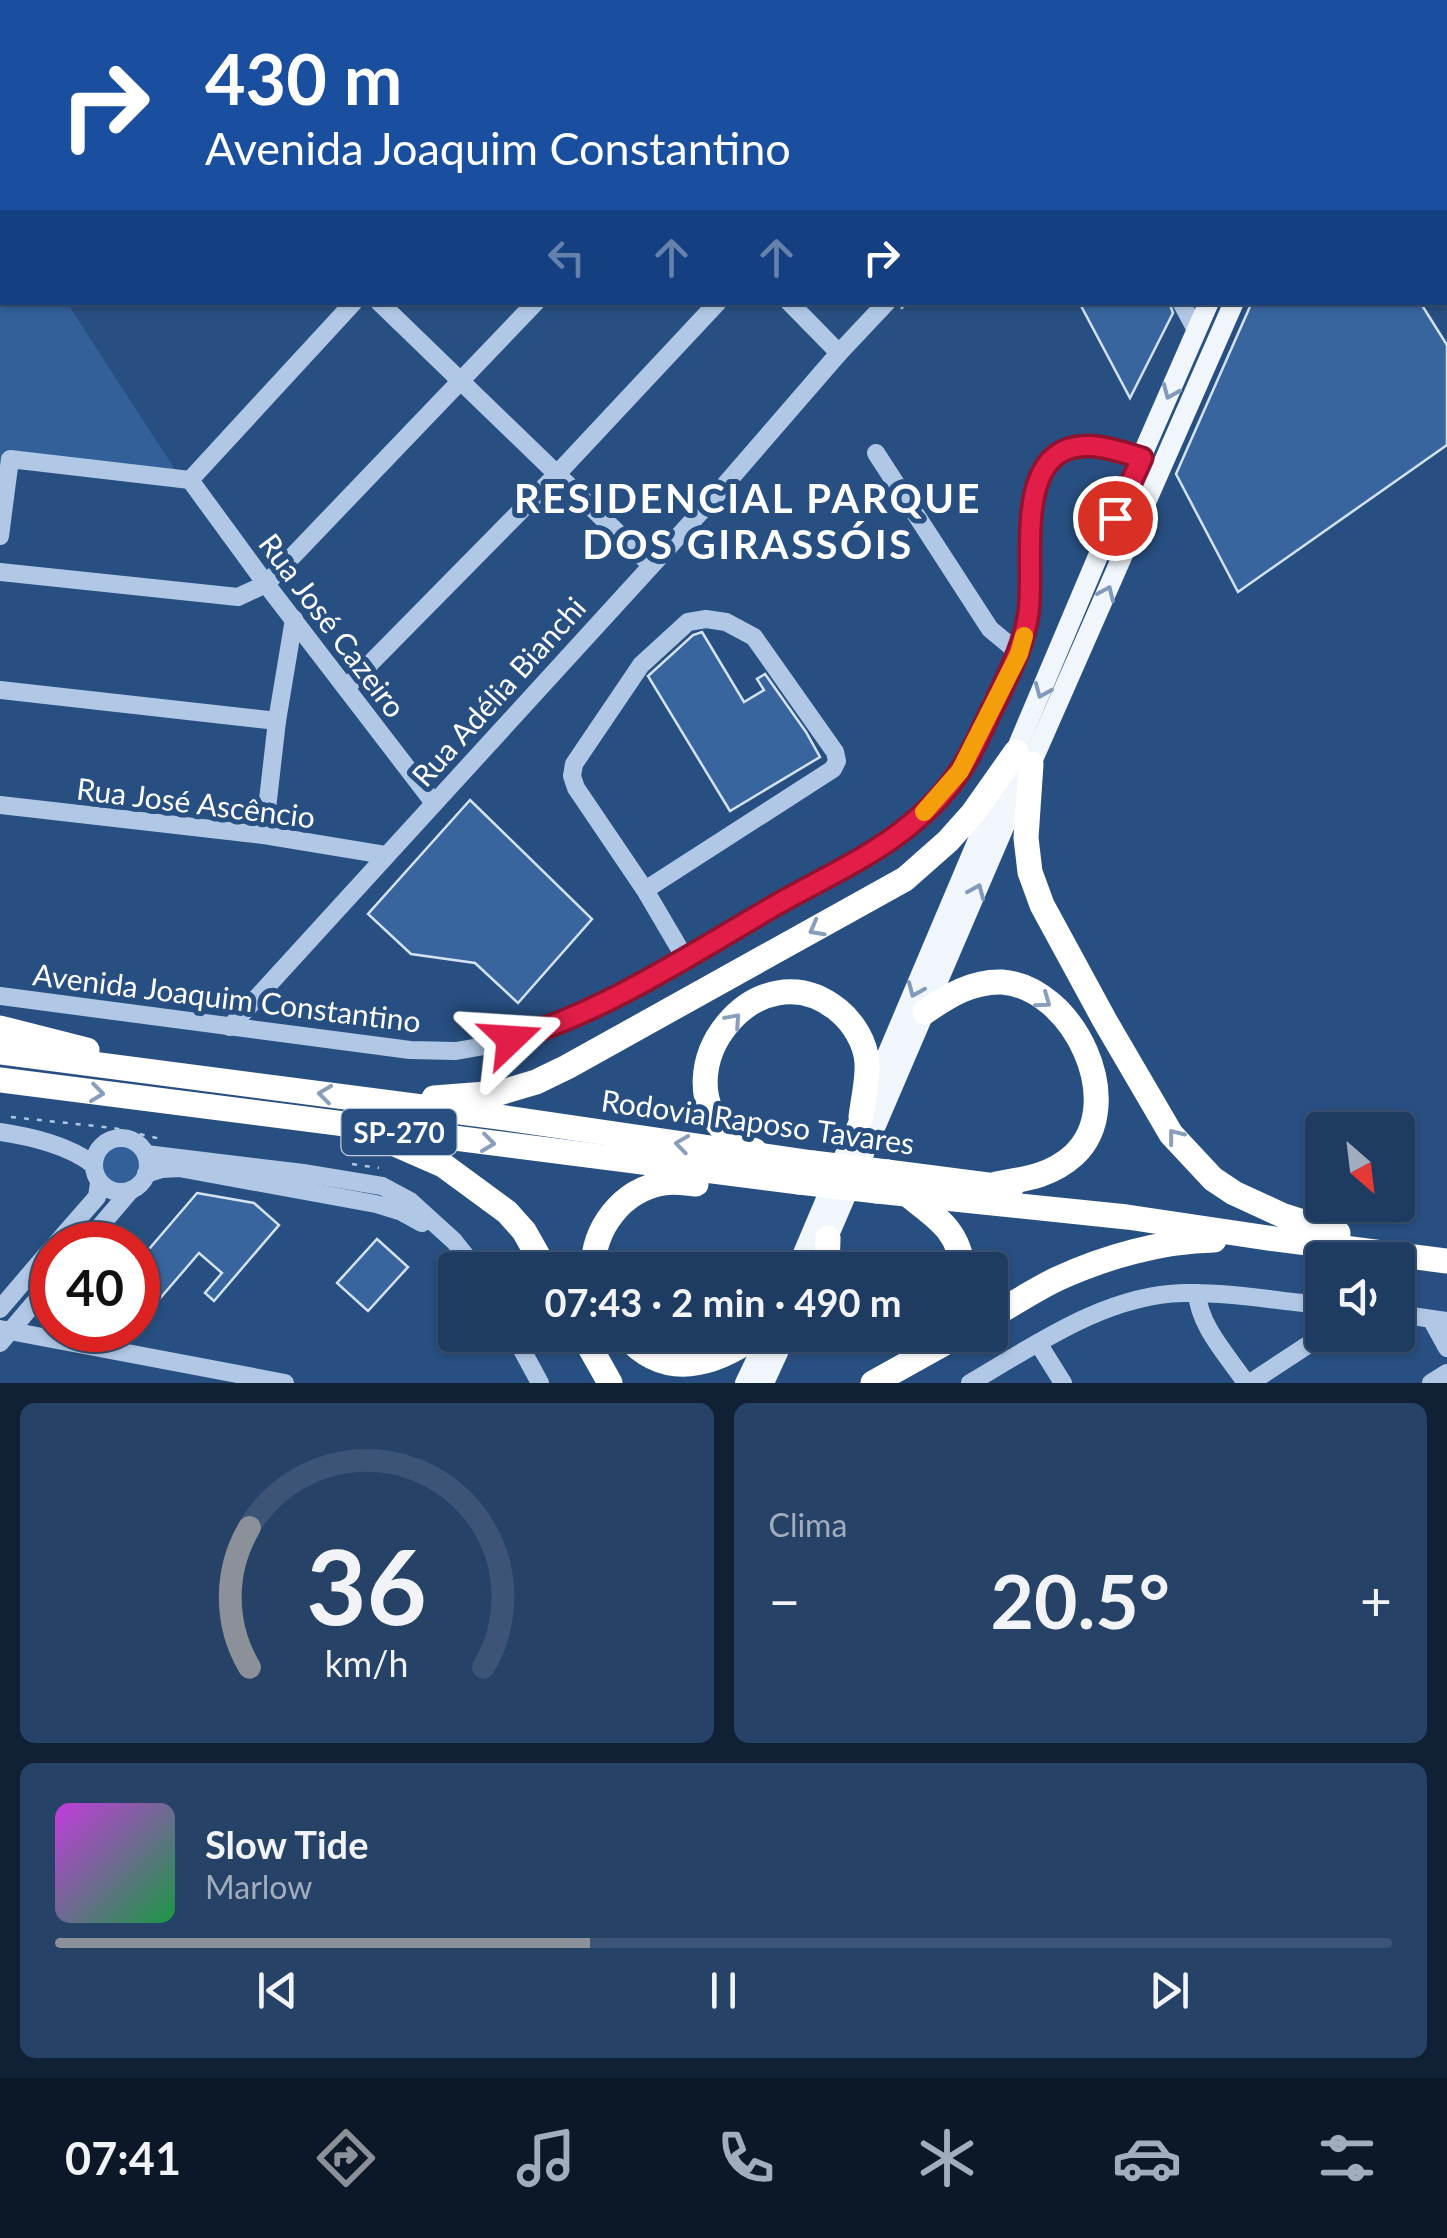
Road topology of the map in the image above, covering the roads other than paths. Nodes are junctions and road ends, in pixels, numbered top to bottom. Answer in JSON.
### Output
{"nodes":[{"id":1,"x":351,"y":305,"type":"edge"},
{"id":2,"x":382,"y":305,"type":"edge"},
{"id":3,"x":533,"y":305,"type":"edge"},
{"id":4,"x":715,"y":305,"type":"edge"},
{"id":5,"x":792,"y":305,"type":"edge"},
{"id":6,"x":875,"y":305,"type":"edge"},
{"id":7,"x":884,"y":305,"type":"edge"},
{"id":8,"x":1183,"y":305,"type":"edge"},
{"id":9,"x":1208,"y":305,"type":"edge"},
{"id":10,"x":1233,"y":305,"type":"edge"},
{"id":11,"x":1196,"y":330,"type":"junction"},
{"id":12,"x":839,"y":353,"type":"junction"},
{"id":13,"x":460,"y":382,"type":"junction"},
{"id":14,"x":876,"y":453,"type":"dead end"},
{"id":15,"x":1142,"y":458,"type":"junction"},
{"id":16,"x":558,"y":474,"type":"junction"},
{"id":17,"x":190,"y":480,"type":"junction"},
{"id":18,"x":0,"y":536,"type":"edge"},
{"id":19,"x":650,"y":565,"type":"junction"},
{"id":20,"x":0,"y":572,"type":"edge"},
{"id":21,"x":266,"y":584,"type":"junction"},
{"id":22,"x":294,"y":619,"type":"junction"},
{"id":23,"x":1019,"y":654,"type":"junction"},
{"id":24,"x":346,"y":688,"type":"junction"},
{"id":25,"x":0,"y":690,"type":"edge"},
{"id":26,"x":277,"y":721,"type":"junction"},
{"id":27,"x":1024,"y":758,"type":"junction"},
{"id":28,"x":434,"y":802,"type":"junction"},
{"id":29,"x":0,"y":806,"type":"edge"},
{"id":30,"x":264,"y":836,"type":"junction"},
{"id":31,"x":385,"y":855,"type":"junction"},
{"id":32,"x":644,"y":890,"type":"junction"},
{"id":33,"x":685,"y":958,"type":"junction"},
{"id":34,"x":0,"y":996,"type":"edge"},
{"id":35,"x":925,"y":1012,"type":"junction"},
{"id":36,"x":0,"y":1028,"type":"edge"},
{"id":37,"x":230,"y":1028,"type":"junction"},
{"id":38,"x":0,"y":1052,"type":"edge"},
{"id":39,"x":194,"y":1078,"type":"junction"},
{"id":40,"x":0,"y":1080,"type":"edge"},
{"id":41,"x":384,"y":1102,"type":"junction"},
{"id":42,"x":861,"y":1117,"type":"junction"},
{"id":43,"x":352,"y":1126,"type":"junction"},
{"id":44,"x":0,"y":1132,"type":"edge"},
{"id":45,"x":146,"y":1154,"type":"junction"},
{"id":46,"x":764,"y":1156,"type":"junction"},
{"id":47,"x":806,"y":1172,"type":"junction"},
{"id":48,"x":97,"y":1174,"type":"junction"},
{"id":49,"x":146,"y":1174,"type":"junction"},
{"id":50,"x":882,"y":1181,"type":"junction"},
{"id":51,"x":986,"y":1185,"type":"junction"},
{"id":52,"x":131,"y":1190,"type":"junction"},
{"id":53,"x":908,"y":1195,"type":"junction"},
{"id":54,"x":75,"y":1222,"type":"edge"},
{"id":55,"x":104,"y":1222,"type":"edge"},
{"id":56,"x":1338,"y":1234,"type":"junction"},
{"id":57,"x":828,"y":1238,"type":"junction"},
{"id":58,"x":1275,"y":1239,"type":"junction"},
{"id":59,"x":454,"y":1241,"type":"junction"},
{"id":60,"x":1447,"y":1247,"type":"edge"},
{"id":61,"x":463,"y":1252,"type":"edge"},
{"id":62,"x":536,"y":1252,"type":"edge"},
{"id":63,"x":594,"y":1252,"type":"edge"},
{"id":64,"x":804,"y":1252,"type":"edge"},
{"id":65,"x":822,"y":1252,"type":"edge"},
{"id":66,"x":828,"y":1252,"type":"edge"},
{"id":67,"x":962,"y":1252,"type":"edge"},
{"id":68,"x":1447,"y":1261,"type":"edge"},
{"id":69,"x":30,"y":1274,"type":"edge"},
{"id":70,"x":1198,"y":1293,"type":"junction"},
{"id":71,"x":1305,"y":1303,"type":"edge"},
{"id":72,"x":30,"y":1306,"type":"edge"},
{"id":73,"x":1008,"y":1307,"type":"edge"},
{"id":74,"x":0,"y":1309,"type":"edge"},
{"id":75,"x":1439,"y":1320,"type":"edge"},
{"id":76,"x":4,"y":1334,"type":"edge"},
{"id":77,"x":1038,"y":1344,"type":"junction"},
{"id":78,"x":1305,"y":1347,"type":"edge"},
{"id":79,"x":1447,"y":1348,"type":"edge"},
{"id":80,"x":523,"y":1352,"type":"edge"},
{"id":81,"x":593,"y":1352,"type":"edge"},
{"id":82,"x":644,"y":1352,"type":"edge"},
{"id":83,"x":732,"y":1352,"type":"edge"},
{"id":84,"x":760,"y":1352,"type":"edge"},
{"id":85,"x":778,"y":1352,"type":"edge"},
{"id":86,"x":928,"y":1352,"type":"edge"},
{"id":87,"x":1447,"y":1373,"type":"edge"},
{"id":88,"x":284,"y":1383,"type":"edge"},
{"id":89,"x":540,"y":1383,"type":"edge"},
{"id":90,"x":610,"y":1383,"type":"edge"},
{"id":91,"x":745,"y":1383,"type":"edge"},
{"id":92,"x":764,"y":1383,"type":"edge"},
{"id":93,"x":873,"y":1383,"type":"edge"},
{"id":94,"x":970,"y":1383,"type":"edge"},
{"id":95,"x":1063,"y":1383,"type":"edge"},
{"id":96,"x":1248,"y":1383,"type":"edge"},
{"id":97,"x":1431,"y":1383,"type":"edge"}],
"edges":[{"from":1,"to":17,"type":"street"},
{"from":2,"to":13,"type":"street"},
{"from":3,"to":13,"type":"street"},
{"from":4,"to":16,"type":"street"},
{"from":5,"to":12,"type":"street"},
{"from":6,"to":12,"type":"street"},
{"from":7,"to":12,"type":"street","name":"Rua Adélia Bianchi"},
{"from":8,"to":11,"type":"street"},
{"from":9,"to":11,"type":"main road"},
{"from":27,"to":10,"type":"main road","one_way":true},
{"from":11,"to":15,"type":"main road","one_way":true},
{"from":12,"to":19,"type":"street","name":"Rua Adélia Bianchi"},
{"from":13,"to":16,"type":"street"},
{"from":13,"to":21,"type":"street"},
{"from":14,"to":23,"type":"street"},
{"from":15,"to":23,"type":"street","name":"Avenida Joaquim Constantino"},
{"from":15,"to":27,"type":"main road","one_way":true},
{"from":16,"to":19,"type":"street"},
{"from":16,"to":24,"type":"street"},
{"from":17,"to":18,"type":"street"},
{"from":17,"to":21,"type":"street","name":"Rua José Cazeiro"},
{"from":19,"to":28,"type":"street","name":"Rua Adélia Bianchi"},
{"from":20,"to":21,"type":"street"},
{"from":21,"to":22,"type":"street","name":"Rua José Cazeiro"},
{"from":22,"to":24,"type":"street","name":"Rua José Cazeiro"},
{"from":22,"to":26,"type":"street"},
{"from":23,"to":33,"type":"street","name":"Avenida Joaquim Constantino"},
{"from":24,"to":28,"type":"street","name":"Rua José Cazeiro"},
{"from":25,"to":26,"type":"street"},
{"from":26,"to":30,"type":"street"},
{"from":35,"to":27,"type":"main road","one_way":true},
{"from":27,"to":41,"type":"highway","one_way":true},
{"from":27,"to":42,"type":"main road","one_way":true},
{"from":56,"to":27,"type":"highway","one_way":true},
{"from":28,"to":31,"type":"street","name":"Rua Adélia Bianchi"},
{"from":29,"to":30,"type":"street","name":"Rua José Ascêncio"},
{"from":30,"to":31,"type":"street","name":"Rua José Ascêncio"},
{"from":31,"to":37,"type":"street","name":"Rua Adélia Bianchi"},
{"from":32,"to":32,"type":"street"},
{"from":32,"to":33,"type":"street"},
{"from":33,"to":37,"type":"street","name":"Avenida Joaquim Constantino"},
{"from":34,"to":37,"type":"street","name":"Avenida Joaquim Constantino"},
{"from":35,"to":51,"type":"highway","one_way":true},
{"from":35,"to":57,"type":"main road"},
{"from":36,"to":39,"type":"highway"},
{"from":38,"to":39,"type":"highway","name":"Rodovia Raposo Tavares","number":"SP-270"},
{"from":41,"to":39,"type":"highway","name":"Rodovia Raposo Tavares","number":"SP-270","one_way":true},
{"from":40,"to":43,"type":"highway","name":"Rodovia Raposo Tavares","number":"SP-270","one_way":true},
{"from":46,"to":41,"type":"highway","name":"Rodovia Raposo Tavares","number":"SP-270","one_way":true},
{"from":46,"to":42,"type":"highway","one_way":true},
{"from":42,"to":64,"type":"main road"},
{"from":43,"to":47,"type":"highway","name":"Rodovia Raposo Tavares","number":"SP-270","one_way":true},
{"from":43,"to":62,"type":"highway"},
{"from":44,"to":48,"type":"street"},
{"from":45,"to":48,"type":"street"},
{"from":45,"to":49,"type":"street"},
{"from":45,"to":59,"type":"street"},
{"from":46,"to":47,"type":"highway","name":"Rodovia Raposo Tavares","number":"SP-270"},
{"from":47,"to":50,"type":"highway","name":"Rodovia Raposo Tavares","number":"SP-270","bridge":true},
{"from":47,"to":63,"type":"highway"},
{"from":48,"to":52,"type":"street"},
{"from":48,"to":54,"type":"street"},
{"from":49,"to":52,"type":"street"},
{"from":49,"to":59,"type":"street"},
{"from":50,"to":51,"type":"highway","name":"Rodovia Raposo Tavares","number":"SP-270"},
{"from":50,"to":53,"type":"highway","name":"Rodovia Raposo Tavares","number":"SP-270"},
{"from":51,"to":56,"type":"highway","name":"Rodovia Raposo Tavares","number":"SP-270"},
{"from":52,"to":55,"type":"street"},
{"from":53,"to":58,"type":"highway","name":"Rodovia Raposo Tavares","number":"SP-270"},
{"from":53,"to":67,"type":"highway"},
{"from":56,"to":60,"type":"highway","name":"Rodovia Raposo Tavares","number":"SP-270"},
{"from":57,"to":65,"type":"main road"},
{"from":57,"to":66,"type":"highway"},
{"from":58,"to":68,"type":"highway","name":"Rodovia Raposo Tavares","number":"SP-270"},
{"from":58,"to":73,"type":"highway"},
{"from":59,"to":61,"type":"street"},
{"from":69,"to":74,"type":"street"},
{"from":70,"to":71,"type":"street"},
{"from":70,"to":77,"type":"street"},
{"from":70,"to":96,"type":"street"},
{"from":72,"to":76,"type":"street"},
{"from":75,"to":79,"type":"street"},
{"from":76,"to":88,"type":"street"},
{"from":77,"to":94,"type":"street"},
{"from":77,"to":95,"type":"street"},
{"from":78,"to":96,"type":"street"},
{"from":80,"to":89,"type":"street"},
{"from":81,"to":90,"type":"highway"},
{"from":82,"to":83,"type":"highway"},
{"from":84,"to":91,"type":"main road"},
{"from":85,"to":92,"type":"main road"},
{"from":86,"to":93,"type":"highway"},
{"from":87,"to":97,"type":"street"}]}
